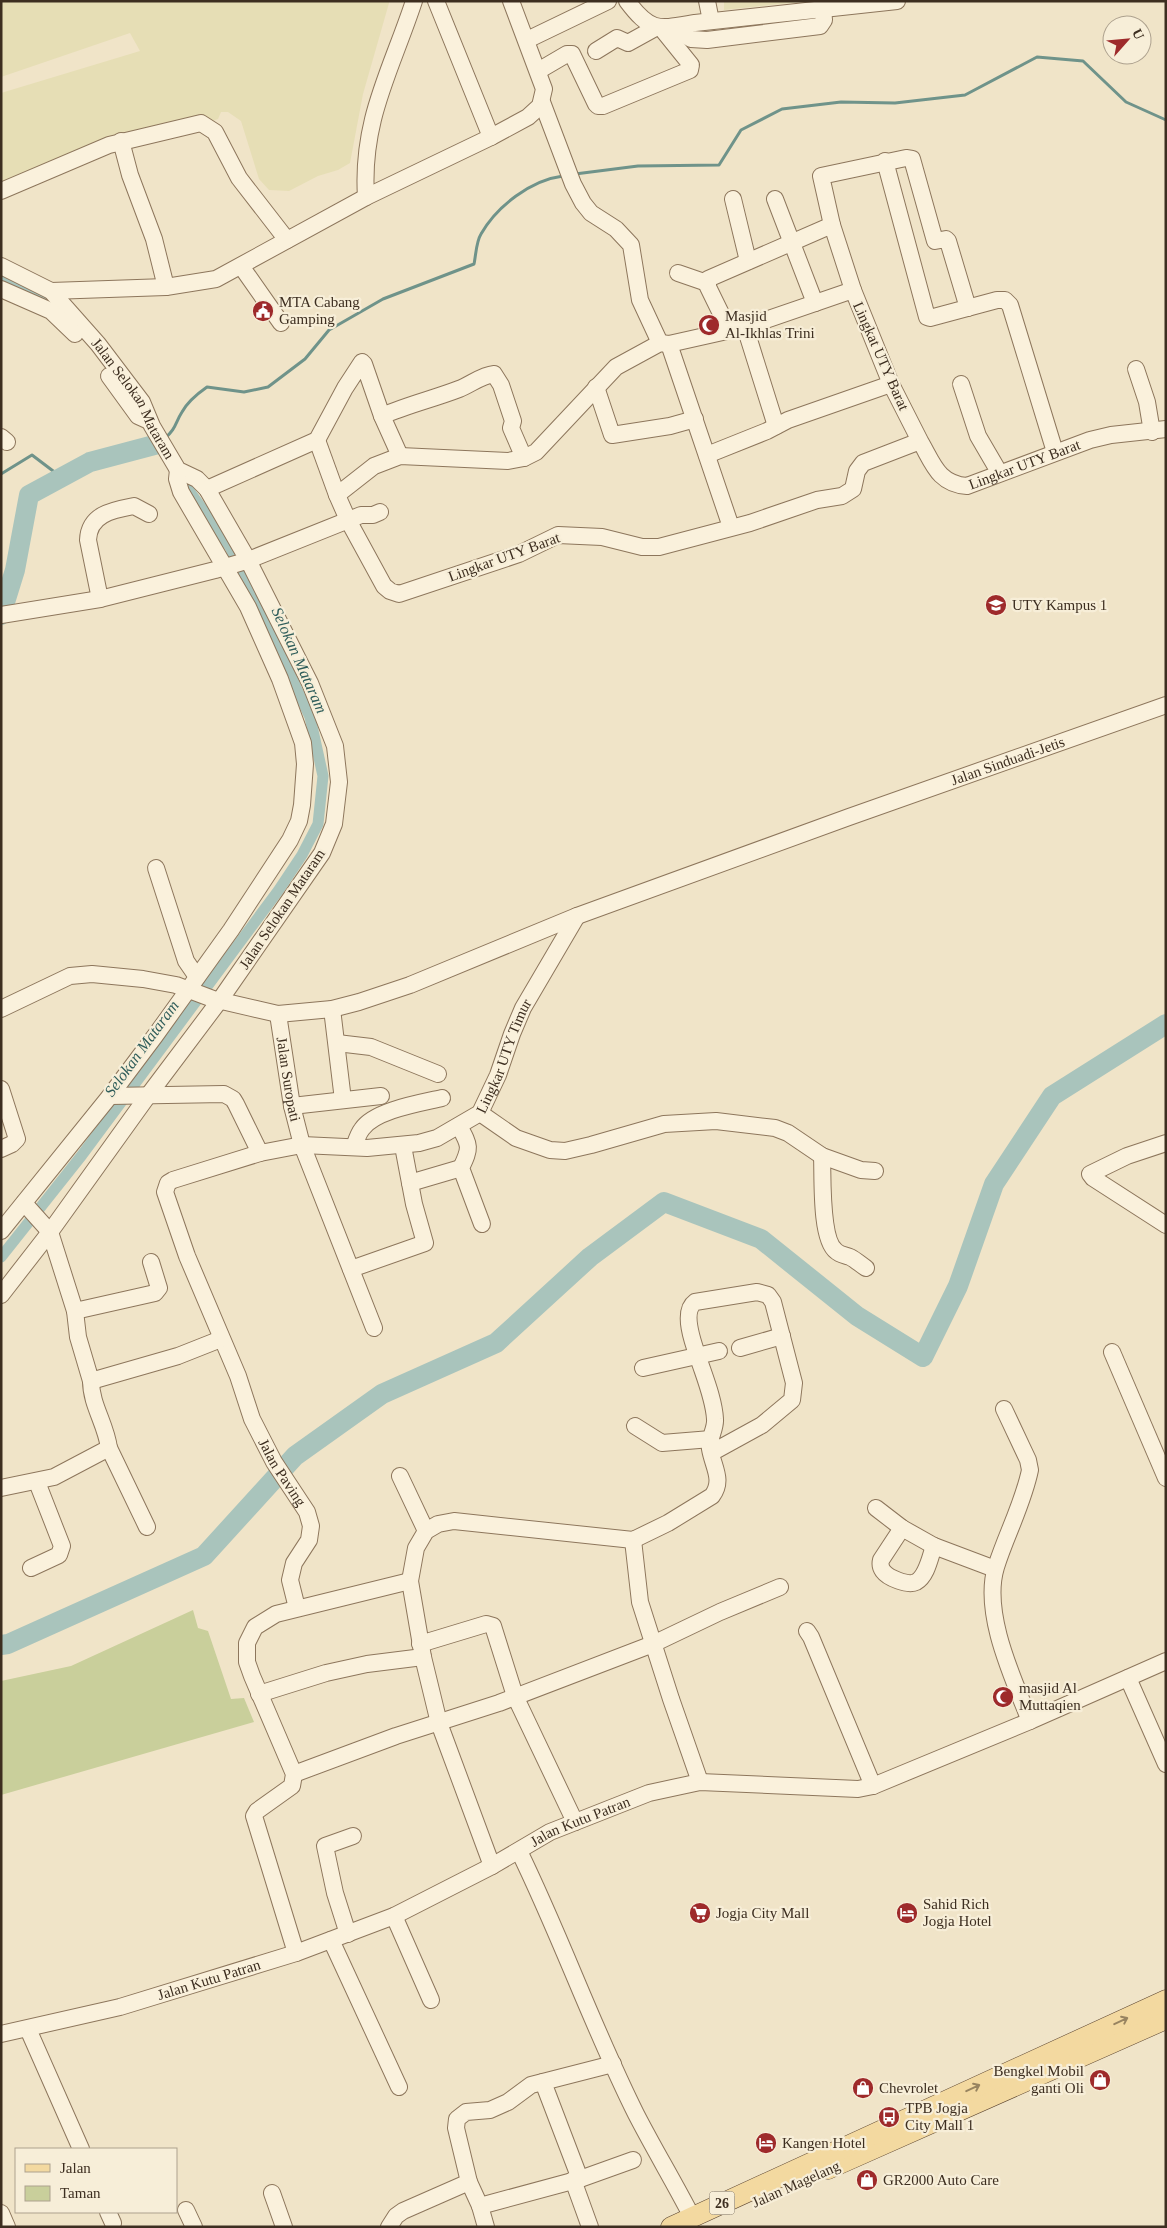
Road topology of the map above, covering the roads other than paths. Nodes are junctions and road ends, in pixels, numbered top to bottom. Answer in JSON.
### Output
{"nodes":[{"id":1,"x":414,"y":1,"type":"edge"},
{"id":2,"x":436,"y":1,"type":"edge"},
{"id":3,"x":511,"y":1,"type":"edge"},
{"id":4,"x":608,"y":1,"type":"edge"},
{"id":5,"x":627,"y":1,"type":"edge"},
{"id":6,"x":707,"y":1,"type":"edge"},
{"id":7,"x":897,"y":1,"type":"edge"},
{"id":8,"x":823,"y":8,"type":"junction"},
{"id":9,"x":774,"y":14,"type":"junction"},
{"id":10,"x":711,"y":21,"type":"junction"},
{"id":11,"x":664,"y":28,"type":"junction"},
{"id":12,"x":776,"y":30,"type":"junction"},
{"id":13,"x":527,"y":40,"type":"junction"},
{"id":14,"x":596,"y":51,"type":"dead end"},
{"id":15,"x":538,"y":71,"type":"junction"},
{"id":16,"x":542,"y":102,"type":"junction"},
{"id":17,"x":491,"y":137,"type":"junction"},
{"id":18,"x":121,"y":141,"type":"junction"},
{"id":19,"x":885,"y":161,"type":"junction"},
{"id":20,"x":1,"y":191,"type":"edge"},
{"id":21,"x":366,"y":197,"type":"junction"},
{"id":22,"x":733,"y":199,"type":"dead end"},
{"id":23,"x":775,"y":199,"type":"dead end"},
{"id":24,"x":832,"y":225,"type":"junction"},
{"id":25,"x":287,"y":240,"type":"junction"},
{"id":26,"x":792,"y":241,"type":"junction"},
{"id":27,"x":748,"y":262,"type":"junction"},
{"id":28,"x":1,"y":266,"type":"edge"},
{"id":29,"x":241,"y":266,"type":"junction"},
{"id":30,"x":678,"y":273,"type":"dead end"},
{"id":31,"x":707,"y":283,"type":"junction"},
{"id":32,"x":166,"y":287,"type":"junction"},
{"id":33,"x":1,"y":289,"type":"edge"},
{"id":34,"x":853,"y":290,"type":"junction"},
{"id":35,"x":52,"y":291,"type":"junction"},
{"id":36,"x":815,"y":303,"type":"junction"},
{"id":37,"x":968,"y":308,"type":"junction"},
{"id":38,"x":281,"y":322,"type":"dead end"},
{"id":39,"x":737,"y":329,"type":"junction"},
{"id":40,"x":665,"y":343,"type":"junction"},
{"id":41,"x":1136,"y":369,"type":"dead end"},
{"id":42,"x":892,"y":384,"type":"junction"},
{"id":43,"x":961,"y":384,"type":"dead end"},
{"id":44,"x":596,"y":388,"type":"junction"},
{"id":45,"x":382,"y":416,"type":"junction"},
{"id":46,"x":695,"y":419,"type":"junction"},
{"id":47,"x":146,"y":421,"type":"junction"},
{"id":48,"x":776,"y":426,"type":"junction"},
{"id":49,"x":1159,"y":430,"type":"edge"},
{"id":50,"x":317,"y":440,"type":"junction"},
{"id":51,"x":920,"y":441,"type":"junction"},
{"id":52,"x":1055,"y":452,"type":"junction"},
{"id":53,"x":707,"y":455,"type":"junction"},
{"id":54,"x":400,"y":456,"type":"junction"},
{"id":55,"x":524,"y":458,"type":"junction"},
{"id":56,"x":176,"y":466,"type":"junction"},
{"id":57,"x":999,"y":472,"type":"junction"},
{"id":58,"x":207,"y":489,"type":"junction"},
{"id":59,"x":338,"y":495,"type":"junction"},
{"id":60,"x":380,"y":512,"type":"dead end"},
{"id":61,"x":149,"y":514,"type":"dead end"},
{"id":62,"x":348,"y":520,"type":"junction"},
{"id":63,"x":731,"y":527,"type":"junction"},
{"id":64,"x":247,"y":560,"type":"junction"},
{"id":65,"x":227,"y":566,"type":"junction"},
{"id":66,"x":100,"y":599,"type":"junction"},
{"id":67,"x":1,"y":616,"type":"edge"},
{"id":68,"x":1166,"y":705,"type":"edge"},
{"id":69,"x":156,"y":868,"type":"dead end"},
{"id":70,"x":577,"y":916,"type":"junction"},
{"id":71,"x":192,"y":986,"type":"junction"},
{"id":72,"x":216,"y":999,"type":"junction"},
{"id":73,"x":1,"y":1009,"type":"edge"},
{"id":74,"x":332,"y":1009,"type":"junction"},
{"id":75,"x":278,"y":1014,"type":"junction"},
{"id":76,"x":337,"y":1043,"type":"junction"},
{"id":77,"x":438,"y":1074,"type":"dead end"},
{"id":78,"x":1,"y":1088,"type":"edge"},
{"id":79,"x":113,"y":1096,"type":"junction"},
{"id":80,"x":381,"y":1096,"type":"dead end"},
{"id":81,"x":146,"y":1097,"type":"junction"},
{"id":82,"x":442,"y":1098,"type":"dead end"},
{"id":83,"x":343,"y":1100,"type":"junction"},
{"id":84,"x":292,"y":1106,"type":"junction"},
{"id":85,"x":480,"y":1113,"type":"junction"},
{"id":86,"x":459,"y":1126,"type":"junction"},
{"id":87,"x":302,"y":1145,"type":"junction"},
{"id":88,"x":403,"y":1146,"type":"junction"},
{"id":89,"x":1165,"y":1146,"type":"edge"},
{"id":90,"x":354,"y":1147,"type":"junction"},
{"id":91,"x":1,"y":1149,"type":"edge"},
{"id":92,"x":260,"y":1153,"type":"junction"},
{"id":93,"x":822,"y":1156,"type":"junction"},
{"id":94,"x":461,"y":1168,"type":"junction"},
{"id":95,"x":875,"y":1171,"type":"dead end"},
{"id":96,"x":410,"y":1183,"type":"junction"},
{"id":97,"x":28,"y":1207,"type":"junction"},
{"id":98,"x":482,"y":1224,"type":"dead end"},
{"id":99,"x":1166,"y":1224,"type":"edge"},
{"id":100,"x":48,"y":1230,"type":"junction"},
{"id":101,"x":1,"y":1231,"type":"edge"},
{"id":102,"x":151,"y":1262,"type":"dead end"},
{"id":103,"x":351,"y":1268,"type":"junction"},
{"id":104,"x":866,"y":1268,"type":"dead end"},
{"id":105,"x":1,"y":1295,"type":"edge"},
{"id":106,"x":75,"y":1311,"type":"junction"},
{"id":107,"x":374,"y":1328,"type":"dead end"},
{"id":108,"x":782,"y":1336,"type":"junction"},
{"id":109,"x":221,"y":1339,"type":"junction"},
{"id":110,"x":740,"y":1348,"type":"dead end"},
{"id":111,"x":719,"y":1352,"type":"dead end"},
{"id":112,"x":1112,"y":1352,"type":"dead end"},
{"id":113,"x":698,"y":1357,"type":"junction"},
{"id":114,"x":643,"y":1368,"type":"dead end"},
{"id":115,"x":92,"y":1381,"type":"junction"},
{"id":116,"x":1004,"y":1409,"type":"dead end"},
{"id":117,"x":635,"y":1426,"type":"dead end"},
{"id":118,"x":711,"y":1446,"type":"junction"},
{"id":119,"x":109,"y":1448,"type":"junction"},
{"id":120,"x":400,"y":1476,"type":"dead end"},
{"id":121,"x":1166,"y":1478,"type":"edge"},
{"id":122,"x":37,"y":1482,"type":"junction"},
{"id":123,"x":1,"y":1488,"type":"edge"},
{"id":124,"x":876,"y":1508,"type":"dead end"},
{"id":125,"x":147,"y":1527,"type":"dead end"},
{"id":126,"x":902,"y":1528,"type":"junction"},
{"id":127,"x":426,"y":1531,"type":"junction"},
{"id":128,"x":632,"y":1540,"type":"junction"},
{"id":129,"x":934,"y":1546,"type":"junction"},
{"id":130,"x":31,"y":1568,"type":"dead end"},
{"id":131,"x":995,"y":1569,"type":"junction"},
{"id":132,"x":410,"y":1581,"type":"junction"},
{"id":133,"x":780,"y":1587,"type":"dead end"},
{"id":134,"x":297,"y":1608,"type":"junction"},
{"id":135,"x":807,"y":1631,"type":"dead end"},
{"id":136,"x":653,"y":1644,"type":"junction"},
{"id":137,"x":421,"y":1650,"type":"junction"},
{"id":138,"x":1166,"y":1661,"type":"edge"},
{"id":139,"x":1128,"y":1678,"type":"junction"},
{"id":140,"x":259,"y":1694,"type":"junction"},
{"id":141,"x":515,"y":1696,"type":"junction"},
{"id":142,"x":1030,"y":1721,"type":"junction"},
{"id":143,"x":439,"y":1723,"type":"junction"},
{"id":144,"x":1166,"y":1764,"type":"edge"},
{"id":145,"x":294,"y":1774,"type":"junction"},
{"id":146,"x":700,"y":1782,"type":"junction"},
{"id":147,"x":873,"y":1786,"type":"junction"},
{"id":148,"x":575,"y":1822,"type":"junction"},
{"id":149,"x":353,"y":1836,"type":"dead end"},
{"id":150,"x":519,"y":1851,"type":"junction"},
{"id":151,"x":492,"y":1866,"type":"junction"},
{"id":152,"x":394,"y":1916,"type":"junction"},
{"id":153,"x":348,"y":1934,"type":"junction"},
{"id":154,"x":331,"y":1940,"type":"junction"},
{"id":155,"x":296,"y":1953,"type":"junction"},
{"id":156,"x":431,"y":2000,"type":"dead end"},
{"id":157,"x":1166,"y":2000,"type":"edge"},
{"id":158,"x":1166,"y":2019,"type":"edge"},
{"id":159,"x":28,"y":2029,"type":"junction"},
{"id":160,"x":1,"y":2034,"type":"edge"},
{"id":161,"x":613,"y":2064,"type":"junction"},
{"id":162,"x":543,"y":2082,"type":"junction"},
{"id":163,"x":399,"y":2087,"type":"dead end"},
{"id":164,"x":81,"y":2148,"type":"edge"},
{"id":165,"x":633,"y":2160,"type":"dead end"},
{"id":166,"x":577,"y":2179,"type":"junction"},
{"id":167,"x":470,"y":2182,"type":"junction"},
{"id":168,"x":272,"y":2192,"type":"dead end"},
{"id":169,"x":480,"y":2206,"type":"junction"},
{"id":170,"x":186,"y":2210,"type":"dead end"},
{"id":171,"x":1,"y":2213,"type":"edge"},
{"id":172,"x":696,"y":2222,"type":"edge"},
{"id":173,"x":7,"y":2227,"type":"edge"},
{"id":174,"x":194,"y":2227,"type":"edge"},
{"id":175,"x":284,"y":2227,"type":"edge"},
{"id":176,"x":389,"y":2227,"type":"edge"},
{"id":177,"x":486,"y":2227,"type":"edge"},
{"id":178,"x":590,"y":2227,"type":"edge"},
{"id":179,"x":671,"y":2227,"type":"edge"}],
"edges":[{"from":1,"to":21,"type":"street"},
{"from":2,"to":17,"type":"street"},
{"from":3,"to":13,"type":"street"},
{"from":4,"to":13,"type":"street"},
{"from":5,"to":11,"type":"street"},
{"from":6,"to":10,"type":"street"},
{"from":7,"to":8,"type":"street"},
{"from":8,"to":9,"type":"street"},
{"from":8,"to":12,"type":"street"},
{"from":9,"to":10,"type":"street"},
{"from":9,"to":12,"type":"street"},
{"from":10,"to":11,"type":"street"},
{"from":11,"to":12,"type":"street"},
{"from":11,"to":14,"type":"street"},
{"from":11,"to":15,"type":"street"},
{"from":13,"to":15,"type":"street"},
{"from":15,"to":16,"type":"street"},
{"from":16,"to":17,"type":"street"},
{"from":16,"to":40,"type":"street"},
{"from":17,"to":21,"type":"street"},
{"from":18,"to":20,"type":"street"},
{"from":18,"to":25,"type":"street"},
{"from":18,"to":32,"type":"street"},
{"from":19,"to":24,"type":"street"},
{"from":19,"to":37,"type":"street"},
{"from":19,"to":37,"type":"street"},
{"from":21,"to":25,"type":"street"},
{"from":22,"to":27,"type":"street"},
{"from":23,"to":26,"type":"street"},
{"from":24,"to":26,"type":"street"},
{"from":24,"to":34,"type":"street"},
{"from":25,"to":29,"type":"street"},
{"from":26,"to":27,"type":"street"},
{"from":26,"to":36,"type":"street"},
{"from":27,"to":31,"type":"street"},
{"from":28,"to":35,"type":"street","name":"Jalan Selokan Mataram"},
{"from":29,"to":32,"type":"street"},
{"from":29,"to":38,"type":"street"},
{"from":30,"to":31,"type":"street"},
{"from":31,"to":39,"type":"street"},
{"from":32,"to":35,"type":"street"},
{"from":33,"to":47,"type":"street"},
{"from":34,"to":36,"type":"street","name":"Lingkat UTY Barat"},
{"from":34,"to":42,"type":"street","name":"Lingkat UTY Barat"},
{"from":35,"to":47,"type":"street","name":"Jalan Selokan Mataram"},
{"from":36,"to":39,"type":"street","name":"Lingkat UTY Barat"},
{"from":37,"to":52,"type":"street"},
{"from":39,"to":40,"type":"street","name":"Lingkat UTY Barat"},
{"from":39,"to":48,"type":"street"},
{"from":40,"to":44,"type":"street"},
{"from":40,"to":46,"type":"street"},
{"from":41,"to":49,"type":"street"},
{"from":42,"to":48,"type":"street"},
{"from":42,"to":51,"type":"street","name":"Lingkat UTY Barat"},
{"from":43,"to":57,"type":"street"},
{"from":44,"to":46,"type":"street"},
{"from":44,"to":55,"type":"street"},
{"from":45,"to":50,"type":"street"},
{"from":45,"to":54,"type":"street"},
{"from":45,"to":55,"type":"street"},
{"from":46,"to":53,"type":"street"},
{"from":47,"to":56,"type":"street","name":"Jalan Selokan Mataram"},
{"from":48,"to":53,"type":"street"},
{"from":49,"to":52,"type":"street","name":"Lingkar UTY Barat"},
{"from":50,"to":58,"type":"street"},
{"from":50,"to":59,"type":"street","name":"Lingkar UTY Barat"},
{"from":51,"to":57,"type":"street","name":"Lingkar UTY Barat"},
{"from":51,"to":63,"type":"street","name":"Lingkar UTY Barat"},
{"from":52,"to":57,"type":"street","name":"Lingkar UTY Barat"},
{"from":53,"to":63,"type":"street"},
{"from":54,"to":55,"type":"street"},
{"from":54,"to":59,"type":"street"},
{"from":56,"to":58,"type":"street","name":"Jalan Selokan Mataram"},
{"from":56,"to":65,"type":"street"},
{"from":58,"to":64,"type":"street","name":"Jalan Selokan Mataram"},
{"from":59,"to":62,"type":"street","name":"Lingkar UTY Barat"},
{"from":60,"to":62,"type":"street"},
{"from":61,"to":66,"type":"street"},
{"from":62,"to":63,"type":"street","name":"Lingkar UTY Barat"},
{"from":62,"to":64,"type":"street"},
{"from":64,"to":65,"type":"street"},
{"from":64,"to":72,"type":"street","name":"Jalan Selokan Mataram"},
{"from":65,"to":66,"type":"street"},
{"from":65,"to":71,"type":"street"},
{"from":66,"to":67,"type":"street"},
{"from":68,"to":70,"type":"street","name":"Jalan Sinduadi-Jetis"},
{"from":69,"to":71,"type":"street"},
{"from":70,"to":74,"type":"street"},
{"from":70,"to":85,"type":"street","name":"Lingkar UTY Timur"},
{"from":71,"to":72,"type":"street"},
{"from":71,"to":73,"type":"street"},
{"from":71,"to":79,"type":"street"},
{"from":72,"to":75,"type":"street"},
{"from":72,"to":81,"type":"street","name":"Jalan Selokan Mataram"},
{"from":74,"to":75,"type":"street"},
{"from":74,"to":76,"type":"street"},
{"from":75,"to":84,"type":"street","name":"Jalan Suropati"},
{"from":76,"to":77,"type":"street"},
{"from":76,"to":83,"type":"street"},
{"from":78,"to":91,"type":"street"},
{"from":79,"to":81,"type":"street"},
{"from":79,"to":97,"type":"street"},
{"from":80,"to":83,"type":"street"},
{"from":81,"to":92,"type":"street"},
{"from":81,"to":100,"type":"street","name":"Jalan Selokan Mataram"},
{"from":82,"to":90,"type":"street"},
{"from":83,"to":84,"type":"street"},
{"from":84,"to":87,"type":"street","name":"Jalan Suropati"},
{"from":85,"to":86,"type":"street","name":"Lingkar UTY Timur"},
{"from":85,"to":93,"type":"street"},
{"from":86,"to":88,"type":"street","name":"Lingkar UTY Timur"},
{"from":86,"to":94,"type":"street"},
{"from":87,"to":90,"type":"street","name":"Lingkar UTY Timur"},
{"from":87,"to":92,"type":"street","name":"Lingkar UTY Timur"},
{"from":87,"to":103,"type":"street","name":"Jalan Suropati"},
{"from":88,"to":90,"type":"street","name":"Lingkar UTY Timur"},
{"from":88,"to":96,"type":"street"},
{"from":89,"to":99,"type":"street"},
{"from":92,"to":109,"type":"street","name":"Jalan Paving"},
{"from":93,"to":95,"type":"street"},
{"from":93,"to":104,"type":"street"},
{"from":94,"to":96,"type":"street"},
{"from":94,"to":98,"type":"street"},
{"from":96,"to":103,"type":"street"},
{"from":97,"to":100,"type":"street"},
{"from":97,"to":101,"type":"street"},
{"from":100,"to":105,"type":"street","name":"Jalan Selokan Mataram"},
{"from":100,"to":106,"type":"street"},
{"from":102,"to":106,"type":"street"},
{"from":103,"to":107,"type":"street","name":"Jalan Suropati"},
{"from":106,"to":115,"type":"street"},
{"from":108,"to":110,"type":"street"},
{"from":108,"to":113,"type":"street"},
{"from":108,"to":118,"type":"street"},
{"from":109,"to":115,"type":"street"},
{"from":109,"to":134,"type":"street","name":"Jalan Paving"},
{"from":111,"to":113,"type":"street"},
{"from":112,"to":121,"type":"street"},
{"from":113,"to":114,"type":"street"},
{"from":113,"to":118,"type":"street"},
{"from":115,"to":119,"type":"street"},
{"from":116,"to":131,"type":"street"},
{"from":117,"to":118,"type":"street"},
{"from":118,"to":128,"type":"street"},
{"from":119,"to":122,"type":"street"},
{"from":119,"to":125,"type":"street"},
{"from":120,"to":127,"type":"street"},
{"from":122,"to":123,"type":"street"},
{"from":122,"to":130,"type":"street"},
{"from":124,"to":126,"type":"street"},
{"from":126,"to":129,"type":"street"},
{"from":126,"to":129,"type":"street"},
{"from":127,"to":128,"type":"street"},
{"from":127,"to":132,"type":"street"},
{"from":128,"to":136,"type":"street"},
{"from":129,"to":131,"type":"street"},
{"from":131,"to":142,"type":"street"},
{"from":132,"to":134,"type":"street"},
{"from":132,"to":137,"type":"street"},
{"from":133,"to":136,"type":"street"},
{"from":134,"to":140,"type":"street"},
{"from":135,"to":147,"type":"street"},
{"from":136,"to":141,"type":"street"},
{"from":136,"to":146,"type":"street"},
{"from":137,"to":140,"type":"street"},
{"from":137,"to":141,"type":"street"},
{"from":137,"to":143,"type":"street"},
{"from":138,"to":139,"type":"street","name":"Jalan Kutu Patran"},
{"from":139,"to":142,"type":"street","name":"Jalan Kutu Patran"},
{"from":139,"to":144,"type":"street"},
{"from":140,"to":145,"type":"street"},
{"from":141,"to":143,"type":"street"},
{"from":141,"to":148,"type":"street"},
{"from":142,"to":147,"type":"street","name":"Jalan Kutu Patran"},
{"from":143,"to":145,"type":"street"},
{"from":143,"to":151,"type":"street"},
{"from":145,"to":155,"type":"street"},
{"from":146,"to":147,"type":"street","name":"Jalan Kutu Patran"},
{"from":146,"to":148,"type":"street","name":"Jalan Kutu Patran"},
{"from":148,"to":150,"type":"street","name":"Jalan Kutu Patran"},
{"from":149,"to":153,"type":"street"},
{"from":150,"to":151,"type":"street","name":"Jalan Kutu Patran"},
{"from":150,"to":161,"type":"street"},
{"from":151,"to":152,"type":"street","name":"Jalan Kutu Patran"},
{"from":152,"to":153,"type":"street","name":"Jalan Kutu Patran"},
{"from":152,"to":156,"type":"street"},
{"from":153,"to":154,"type":"street","name":"Jalan Kutu Patran"},
{"from":154,"to":155,"type":"street","name":"Jalan Kutu Patran"},
{"from":154,"to":163,"type":"street"},
{"from":155,"to":159,"type":"street","name":"Jalan Kutu Patran"},
{"from":172,"to":157,"type":"main road","name":"Jalan Magelang","number":"26","one_way":true},
{"from":158,"to":172,"type":"main road","name":"Jalan Magelang","number":"26"},
{"from":159,"to":160,"type":"street","name":"Jalan Kutu Patran"},
{"from":159,"to":164,"type":"street"},
{"from":161,"to":162,"type":"street"},
{"from":161,"to":172,"type":"street"},
{"from":162,"to":166,"type":"street"},
{"from":162,"to":167,"type":"street"},
{"from":165,"to":166,"type":"street"},
{"from":166,"to":169,"type":"street"},
{"from":166,"to":178,"type":"street"},
{"from":167,"to":169,"type":"street"},
{"from":167,"to":176,"type":"street"},
{"from":168,"to":175,"type":"street"},
{"from":169,"to":177,"type":"street"},
{"from":170,"to":174,"type":"street"},
{"from":171,"to":173,"type":"street"},
{"from":172,"to":179,"type":"main road","name":"Jalan Magelang","number":"26"}]}
